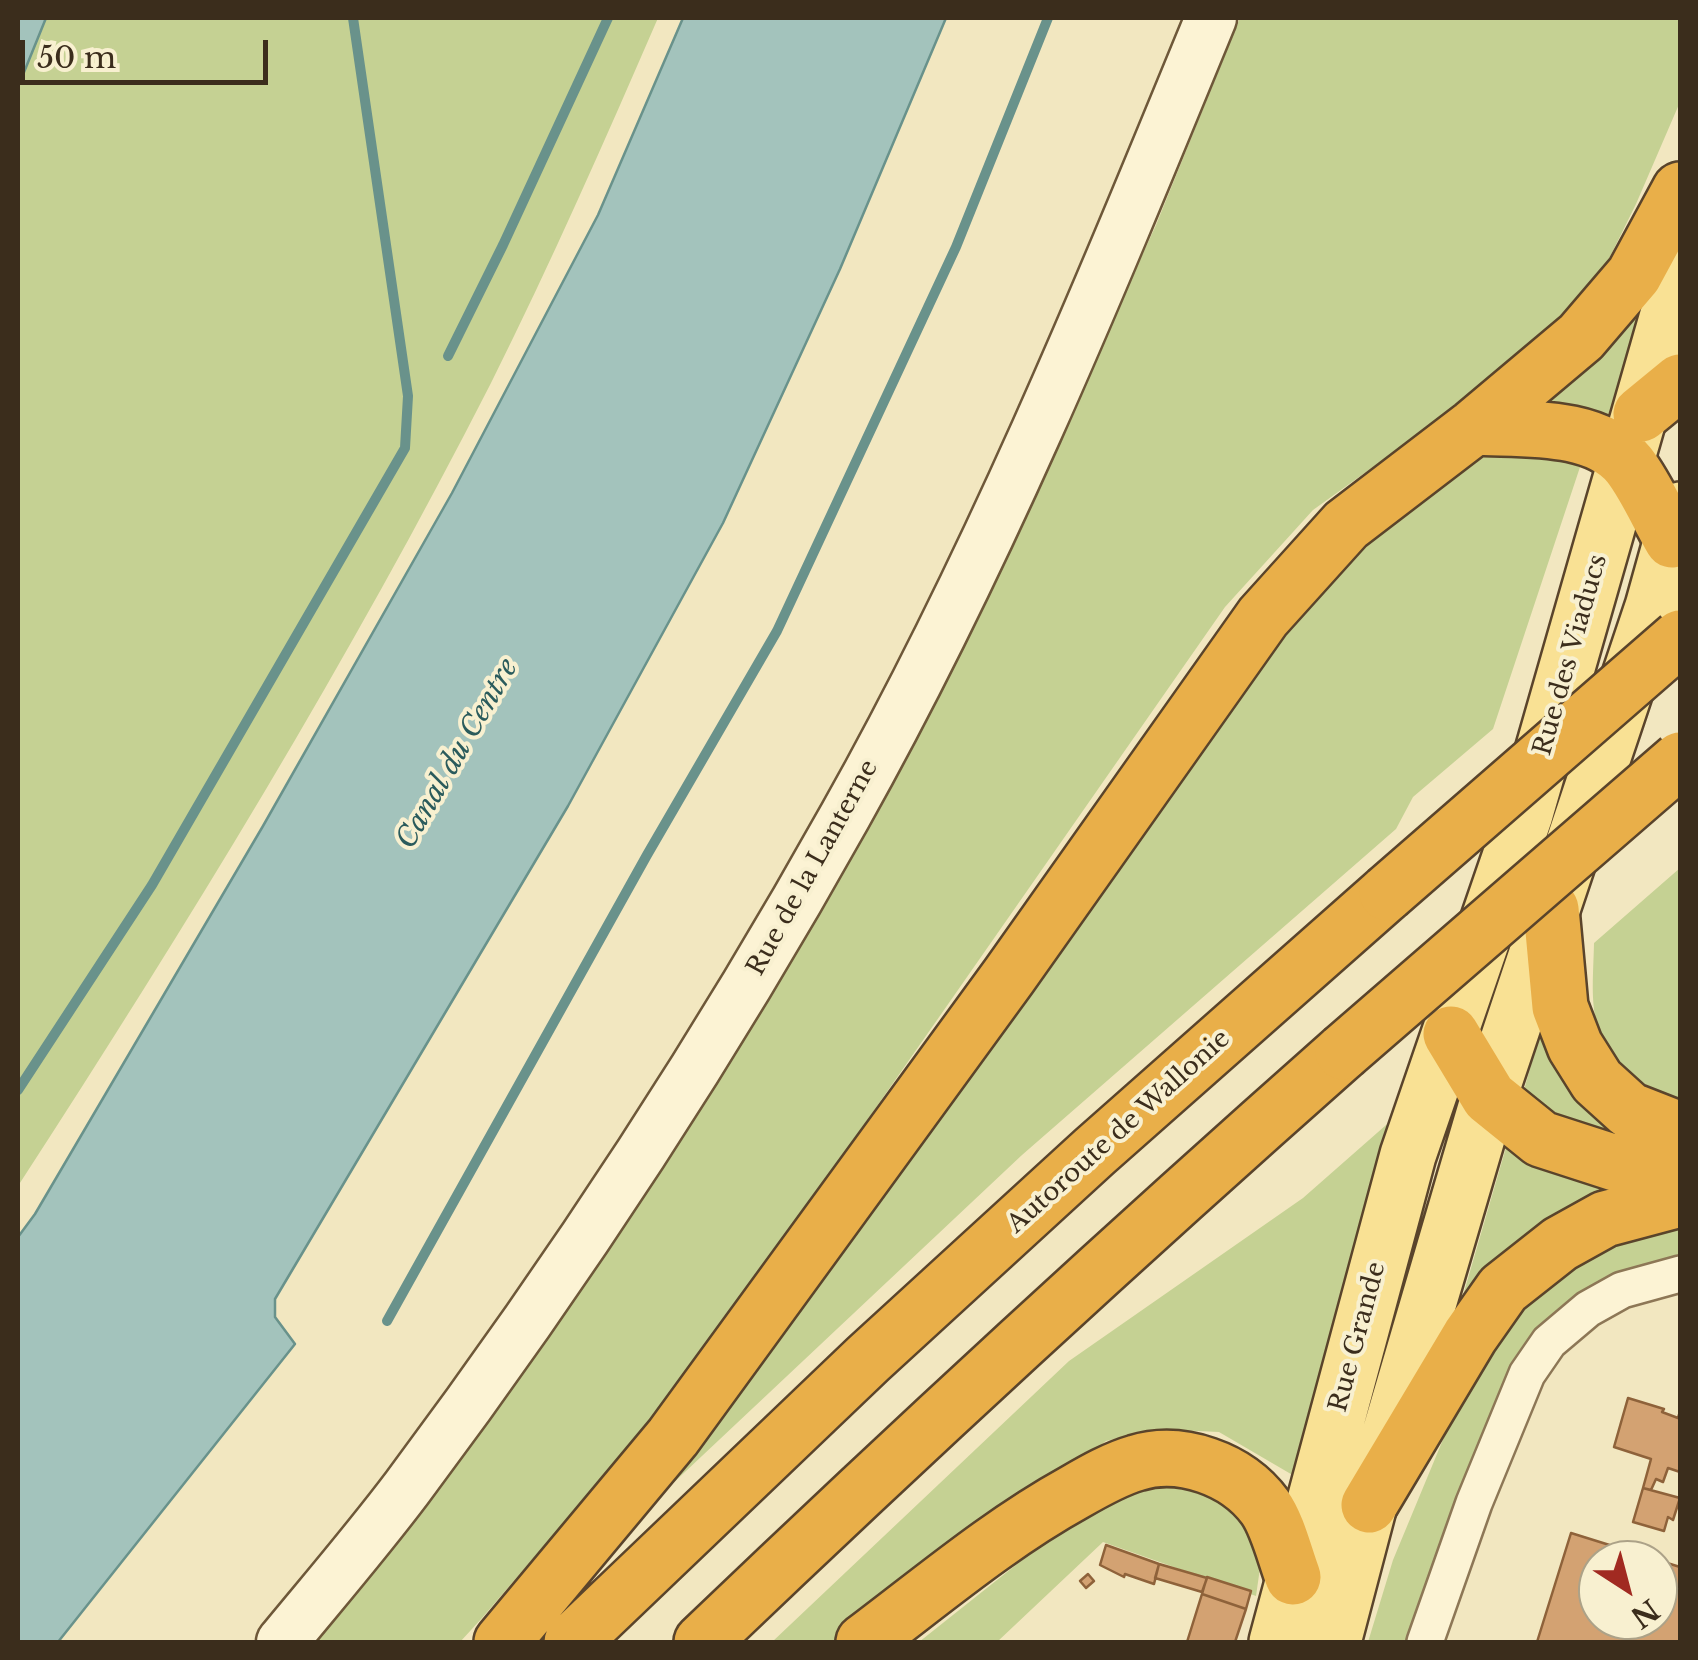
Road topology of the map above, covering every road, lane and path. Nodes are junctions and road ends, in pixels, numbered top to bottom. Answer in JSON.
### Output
{"nodes":[{"id":1,"x":1211,"y":18,"type":"edge"},
{"id":2,"x":1680,"y":190,"type":"edge"},
{"id":3,"x":1680,"y":273,"type":"edge"},
{"id":4,"x":1649,"y":420,"type":"edge"},
{"id":5,"x":1474,"y":427,"type":"junction"},
{"id":6,"x":1676,"y":525,"type":"edge"},
{"id":7,"x":1680,"y":638,"type":"edge"},
{"id":8,"x":1680,"y":760,"type":"edge"},
{"id":9,"x":1551,"y":908,"type":"junction"},
{"id":10,"x":1451,"y":1034,"type":"junction"},
{"id":11,"x":1489,"y":1097,"type":"junction"},
{"id":12,"x":1680,"y":1130,"type":"edge"},
{"id":13,"x":1680,"y":1184,"type":"edge"},
{"id":14,"x":1680,"y":1199,"type":"edge"},
{"id":15,"x":1680,"y":1274,"type":"edge"},
{"id":16,"x":1369,"y":1505,"type":"junction"},
{"id":17,"x":1293,"y":1578,"type":"junction"},
{"id":18,"x":282,"y":1642,"type":"edge"},
{"id":19,"x":502,"y":1642,"type":"edge"},
{"id":20,"x":572,"y":1642,"type":"edge"},
{"id":21,"x":702,"y":1642,"type":"edge"},
{"id":22,"x":864,"y":1642,"type":"edge"},
{"id":23,"x":1277,"y":1642,"type":"edge"},
{"id":24,"x":1333,"y":1642,"type":"edge"},
{"id":25,"x":1425,"y":1642,"type":"edge"}],
"edges":[{"from":1,"to":18,"type":"main road","name":"Rue de la Lanterne"},
{"from":2,"to":5,"type":"highway"},
{"from":3,"to":4,"type":"main road","name":"Rue des Viaducs"},
{"from":4,"to":5,"type":"highway"},
{"from":4,"to":6,"type":"highway"},
{"from":4,"to":10,"type":"main road","name":"Rue des Viaducs"},
{"from":5,"to":19,"type":"highway"},
{"from":6,"to":9,"type":"main road"},
{"from":7,"to":20,"type":"highway","name":"Autoroute de Wallonie","bridge":true},
{"from":8,"to":21,"type":"highway","bridge":true},
{"from":9,"to":11,"type":"main road"},
{"from":9,"to":12,"type":"highway"},
{"from":10,"to":11,"type":"highway"},
{"from":10,"to":17,"type":"main road","name":"Rue Grande"},
{"from":11,"to":13,"type":"highway"},
{"from":11,"to":16,"type":"main road"},
{"from":14,"to":16,"type":"highway"},
{"from":15,"to":25,"type":"street"},
{"from":16,"to":24,"type":"main road"},
{"from":17,"to":22,"type":"highway"},
{"from":17,"to":23,"type":"main road","name":"Rue Grande"}]}
